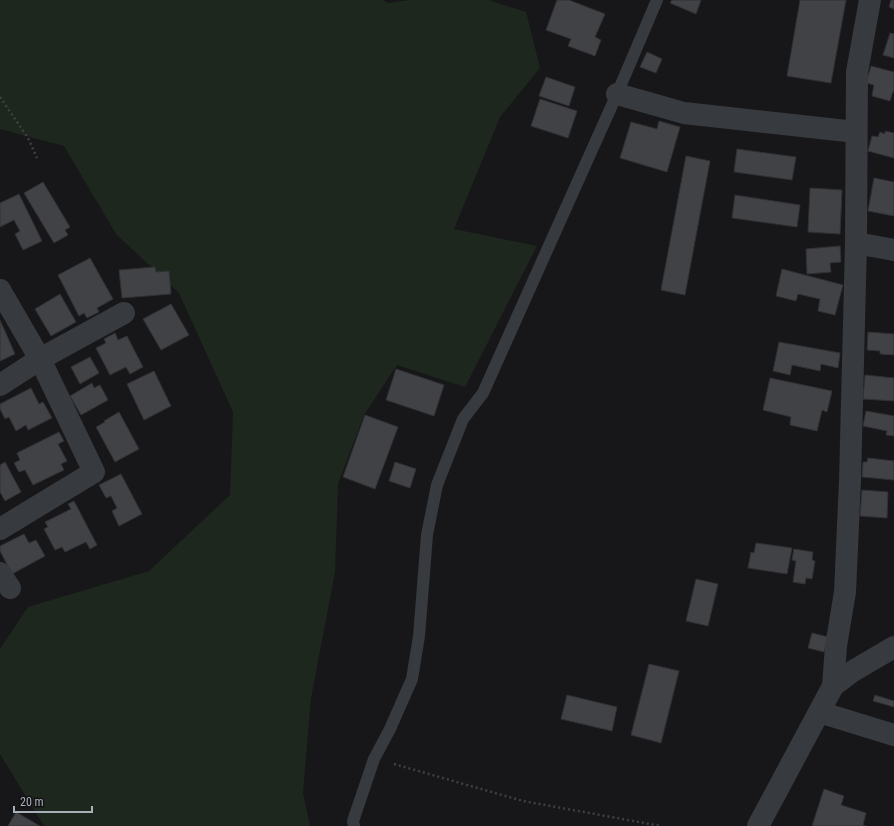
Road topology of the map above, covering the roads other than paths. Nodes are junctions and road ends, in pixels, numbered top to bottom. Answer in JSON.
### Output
{"nodes":[{"id":1,"x":657,"y":0,"type":"edge"},
{"id":2,"x":870,"y":0,"type":"edge"},
{"id":3,"x":617,"y":94,"type":"junction"},
{"id":4,"x":856,"y":132,"type":"junction"},
{"id":5,"x":856,"y":243,"type":"junction"},
{"id":6,"x":894,"y":250,"type":"edge"},
{"id":7,"x":0,"y":290,"type":"edge"},
{"id":8,"x":124,"y":313,"type":"dead end"},
{"id":9,"x":40,"y":359,"type":"junction"},
{"id":10,"x":0,"y":385,"type":"edge"},
{"id":11,"x":0,"y":529,"type":"edge"},
{"id":12,"x":894,"y":647,"type":"edge"},
{"id":13,"x":833,"y":686,"type":"junction"},
{"id":14,"x":819,"y":712,"type":"junction"},
{"id":15,"x":894,"y":735,"type":"edge"},
{"id":16,"x":354,"y":826,"type":"edge"},
{"id":17,"x":758,"y":826,"type":"edge"}],
"edges":[{"from":1,"to":3,"type":"lane"},
{"from":2,"to":4,"type":"street"},
{"from":3,"to":4,"type":"street"},
{"from":3,"to":16,"type":"lane"},
{"from":4,"to":5,"type":"street"},
{"from":5,"to":6,"type":"street"},
{"from":5,"to":13,"type":"street"},
{"from":7,"to":9,"type":"street"},
{"from":8,"to":9,"type":"street"},
{"from":9,"to":10,"type":"street"},
{"from":9,"to":11,"type":"street"},
{"from":12,"to":13,"type":"street"},
{"from":13,"to":14,"type":"street"},
{"from":14,"to":15,"type":"street"},
{"from":14,"to":17,"type":"street"}]}
